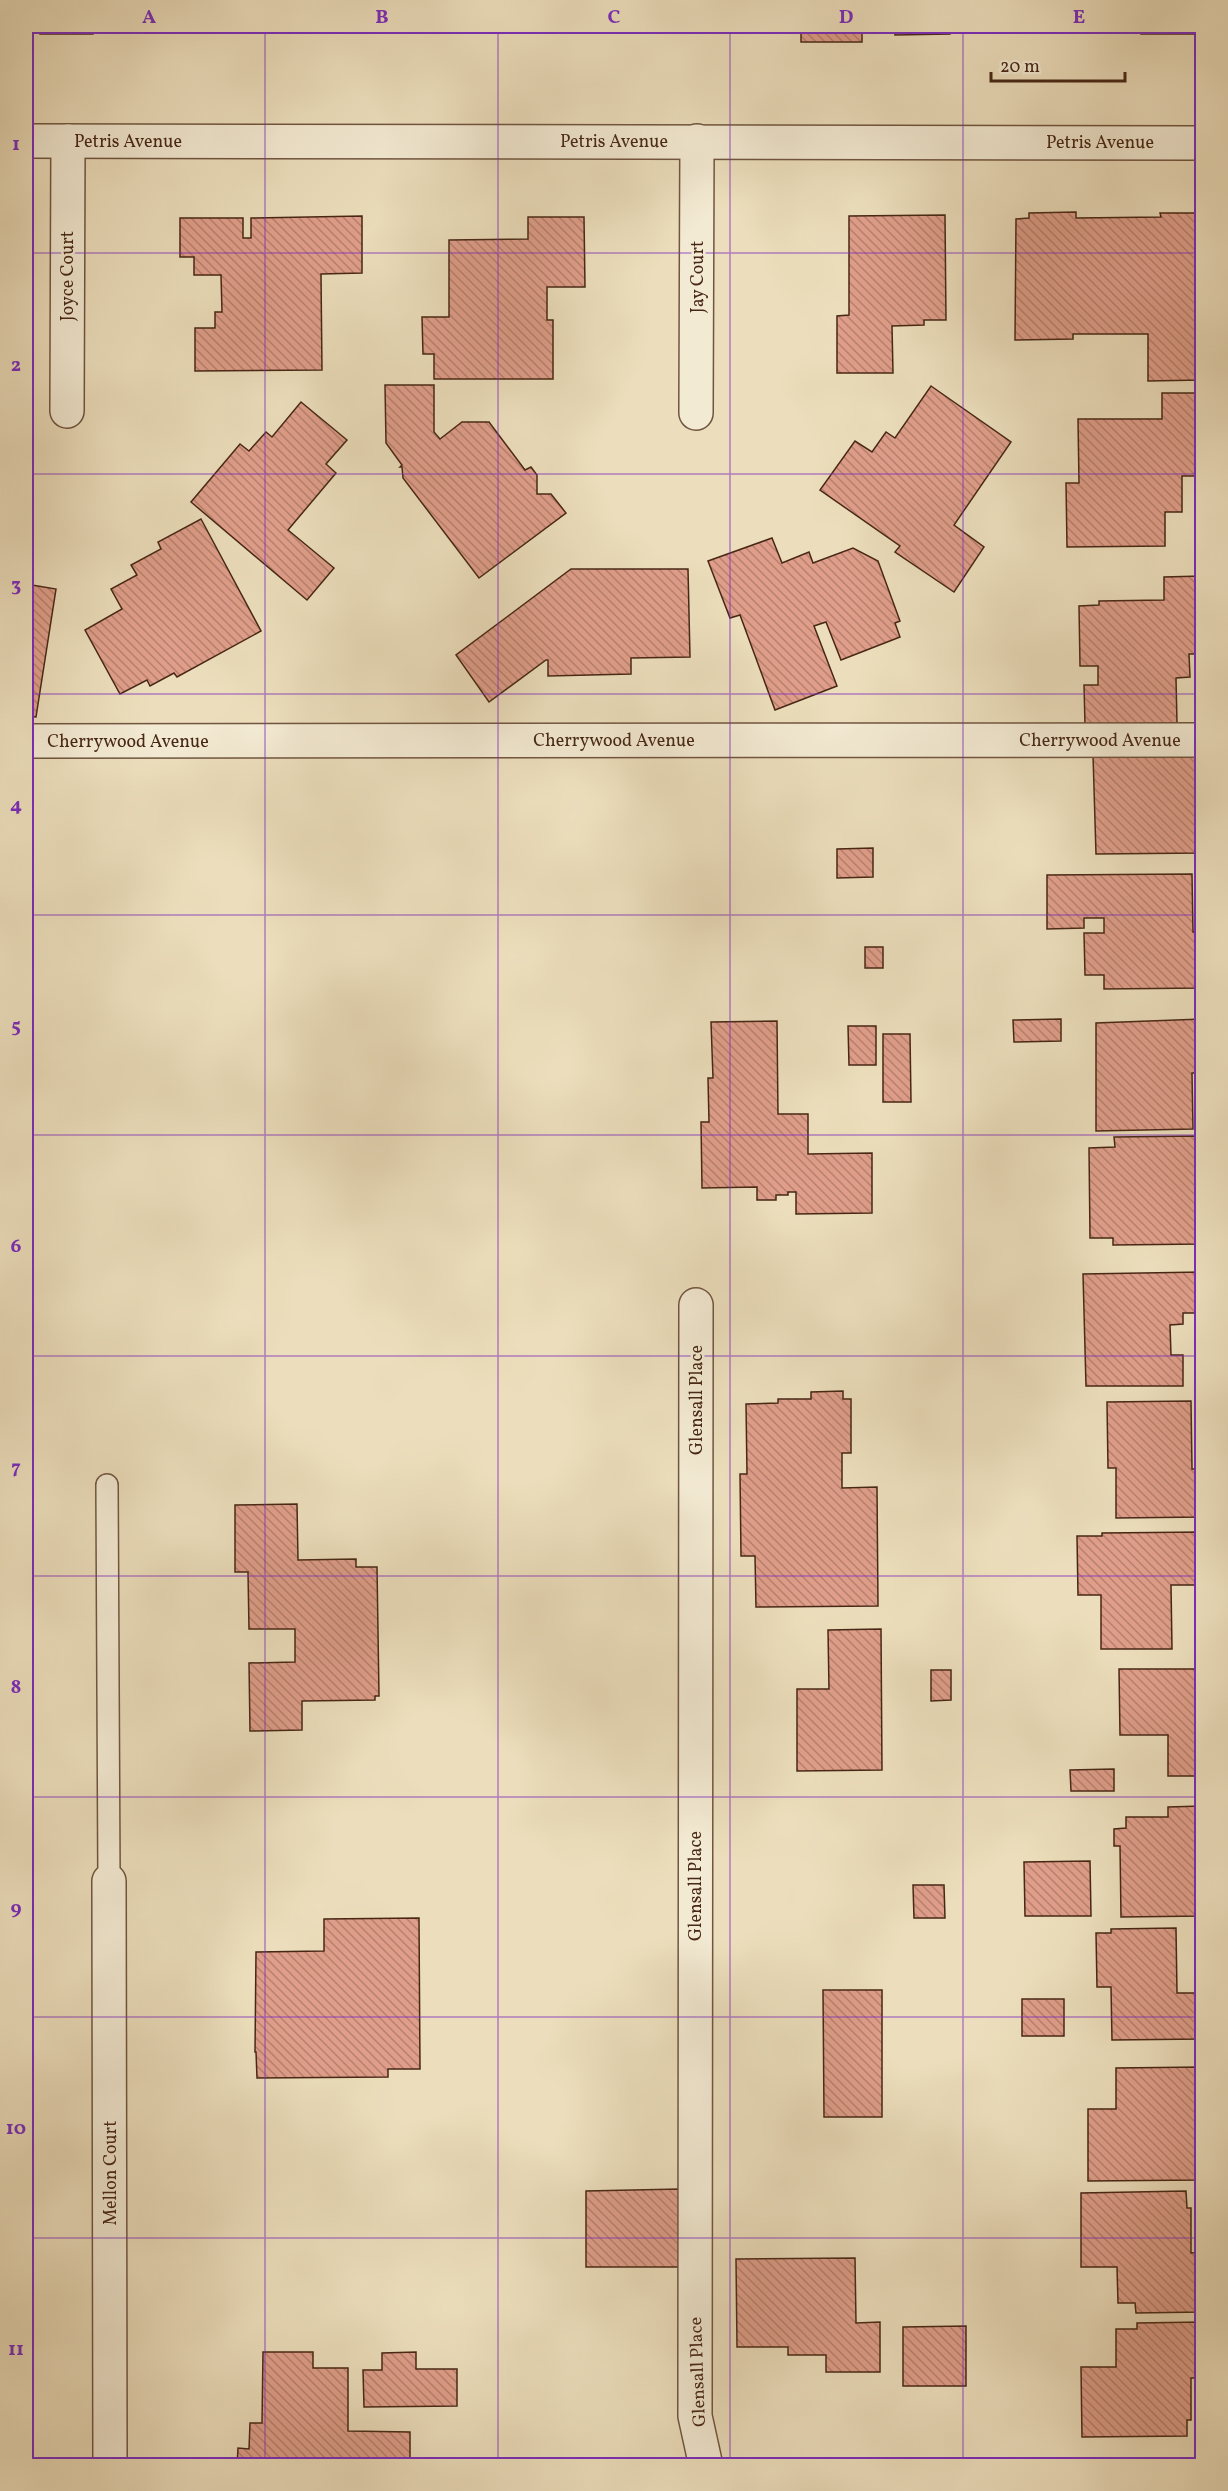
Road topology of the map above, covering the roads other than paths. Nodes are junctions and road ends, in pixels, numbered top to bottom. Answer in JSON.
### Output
{"nodes":[{"id":1,"x":26,"y":141,"type":"edge"},
{"id":2,"x":68,"y":141,"type":"junction"},
{"id":3,"x":697,"y":141,"type":"junction"},
{"id":4,"x":1203,"y":143,"type":"edge"},
{"id":5,"x":67,"y":411,"type":"dead end"},
{"id":6,"x":696,"y":413,"type":"dead end"},
{"id":7,"x":1203,"y":740,"type":"edge"},
{"id":8,"x":26,"y":741,"type":"edge"},
{"id":9,"x":696,"y":1305,"type":"dead end"},
{"id":10,"x":107,"y":1485,"type":"dead end"},
{"id":11,"x":109,"y":1881,"type":"joint"},
{"id":12,"x":110,"y":2466,"type":"edge"},
{"id":13,"x":706,"y":2466,"type":"edge"}],
"edges":[{"from":1,"to":2,"type":"street","name":"Petris Avenue"},
{"from":2,"to":3,"type":"street","name":"Petris Avenue"},
{"from":2,"to":5,"type":"street","name":"Joyce Court"},
{"from":3,"to":4,"type":"street","name":"Petris Avenue"},
{"from":3,"to":6,"type":"street","name":"Jay Court"},
{"from":7,"to":8,"type":"street","name":"Cherrywood Avenue"},
{"from":9,"to":13,"type":"street","name":"Glensall Place"},
{"from":10,"to":11,"type":"lane"},
{"from":11,"to":12,"type":"street","name":"Mellon Court"}]}
